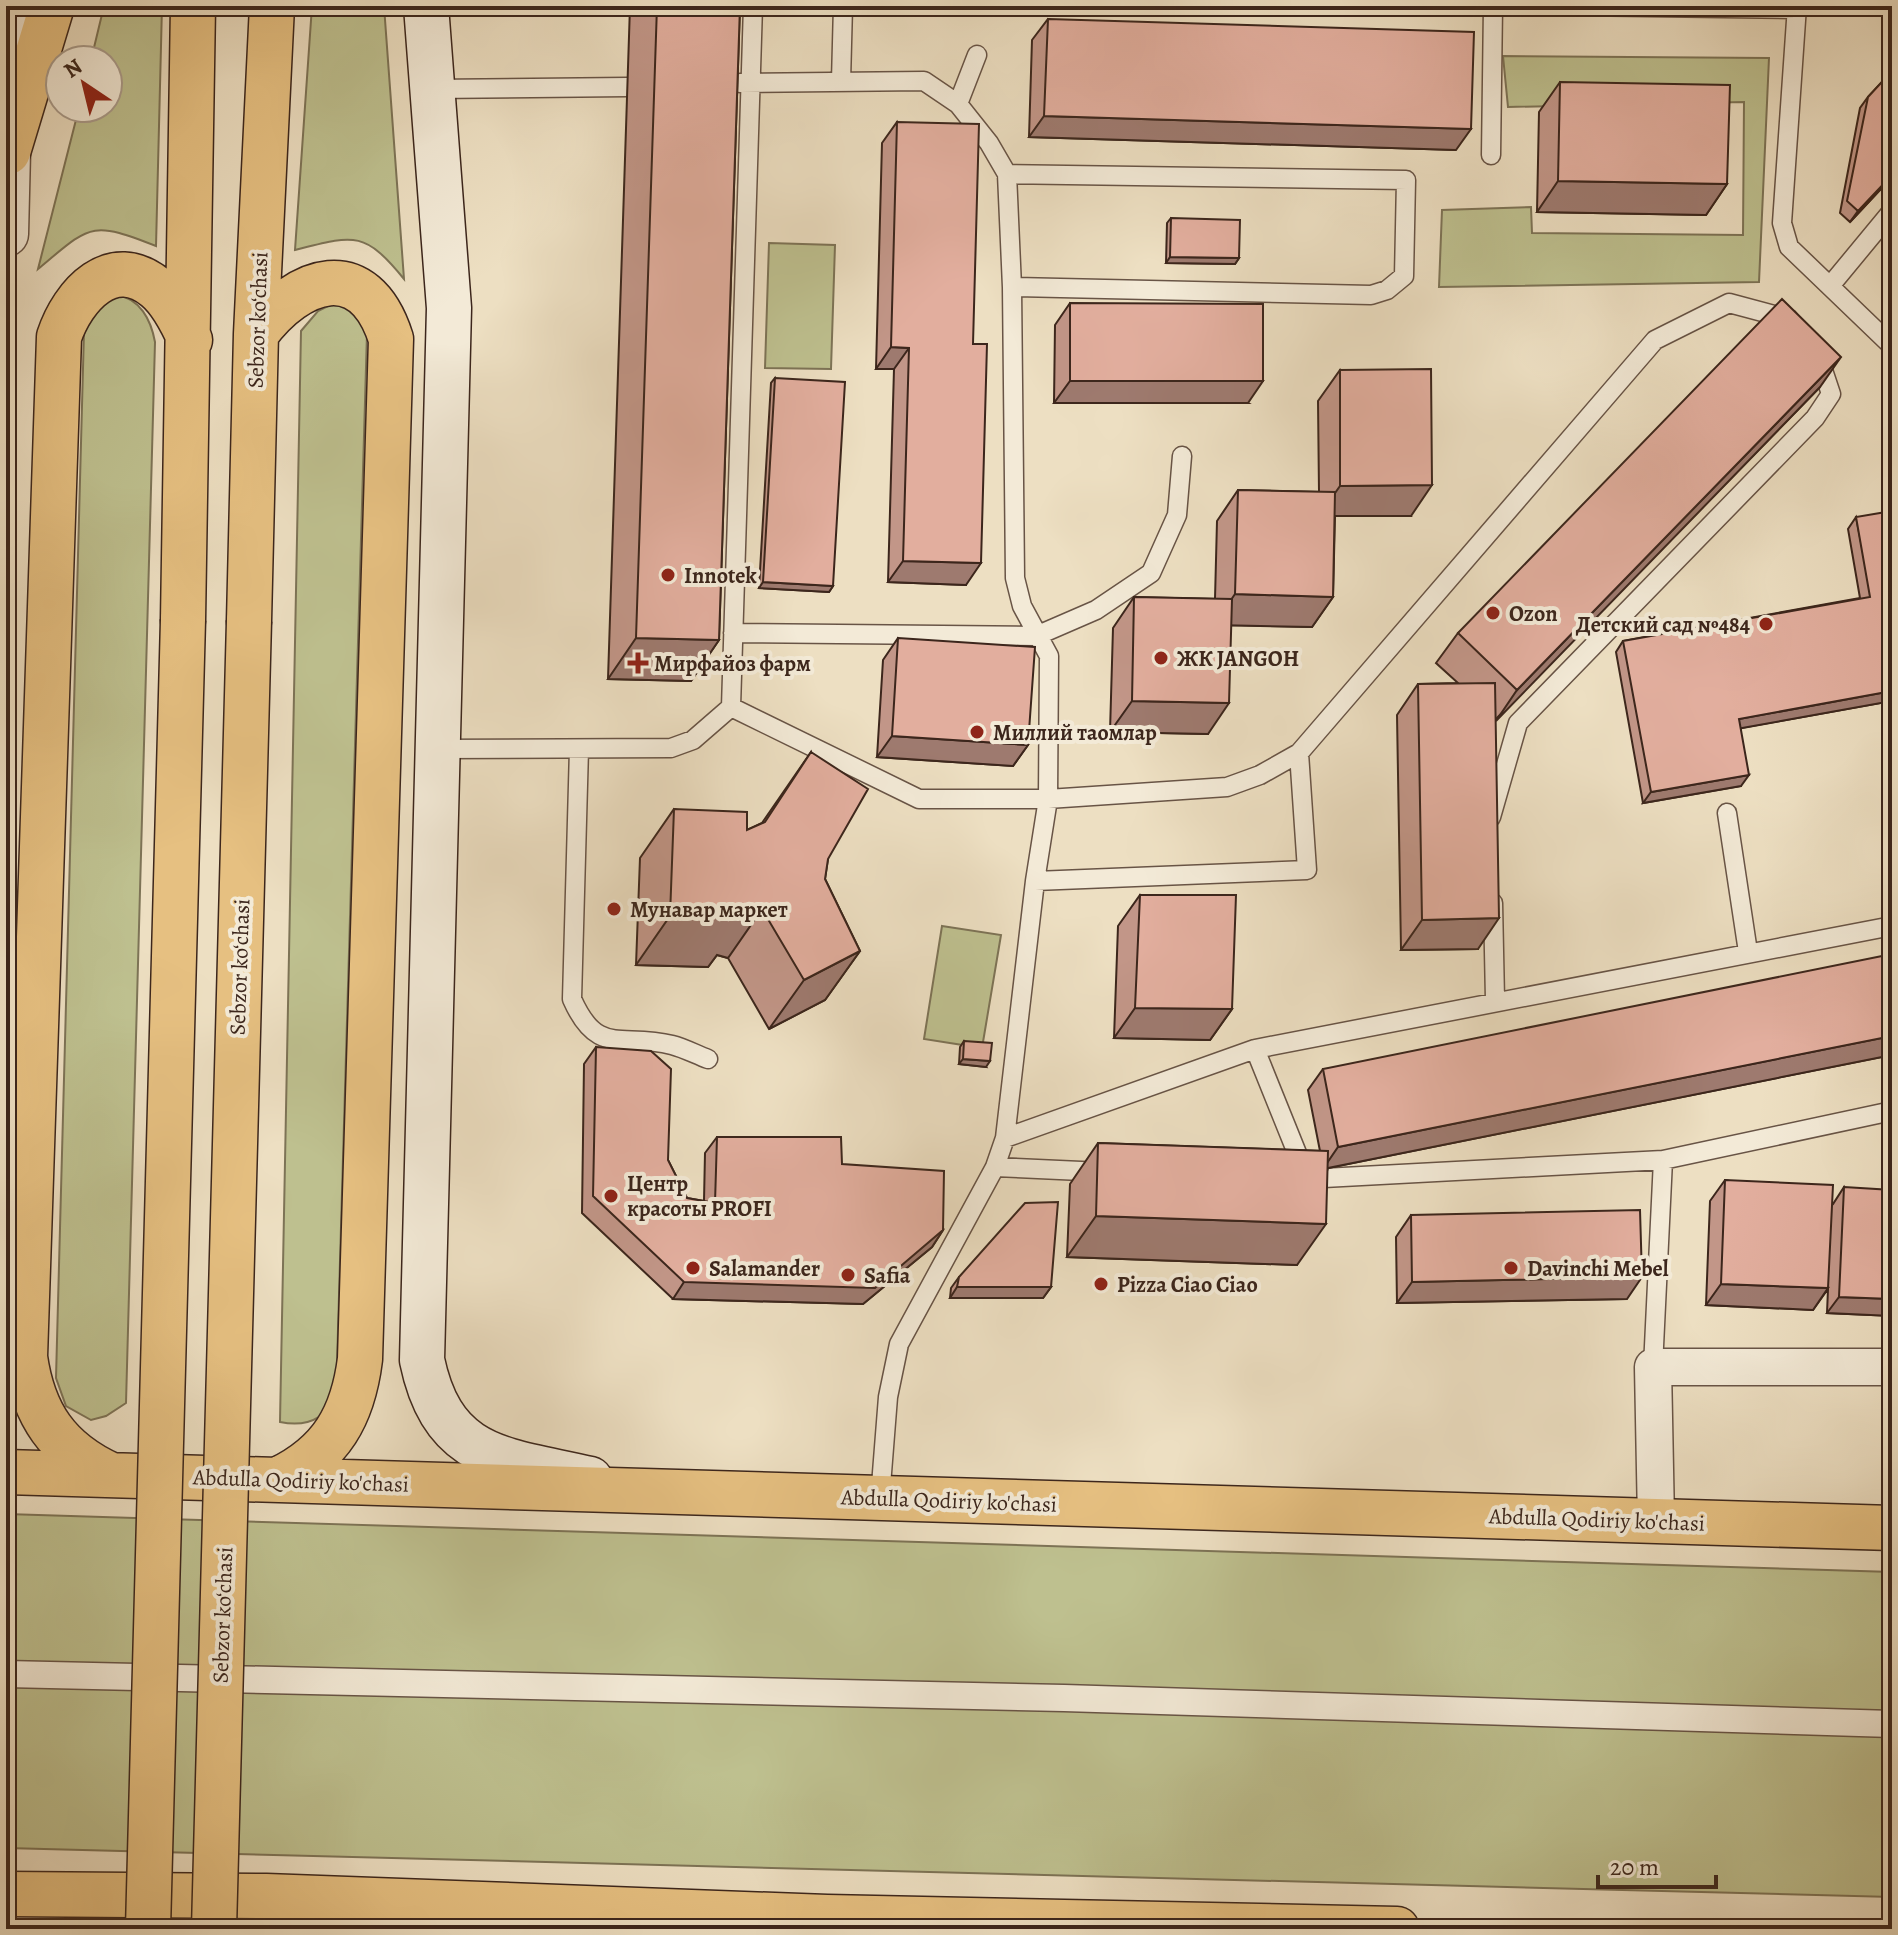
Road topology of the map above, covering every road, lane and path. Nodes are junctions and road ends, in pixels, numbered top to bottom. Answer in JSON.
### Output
{"nodes":[{"id":1,"x":24,"y":6,"type":"edge"},
{"id":2,"x":52,"y":6,"type":"edge"},
{"id":3,"x":193,"y":6,"type":"edge"},
{"id":4,"x":272,"y":6,"type":"edge"},
{"id":5,"x":426,"y":6,"type":"edge"},
{"id":6,"x":753,"y":6,"type":"edge"},
{"id":7,"x":843,"y":6,"type":"edge"},
{"id":8,"x":1493,"y":6,"type":"edge"},
{"id":9,"x":1573,"y":6,"type":"edge"},
{"id":10,"x":1796,"y":7,"type":"edge"},
{"id":11,"x":977,"y":55,"type":"dead end"},
{"id":12,"x":752,"y":81,"type":"junction"},
{"id":13,"x":841,"y":81,"type":"junction"},
{"id":14,"x":628,"y":87,"type":"dead end"},
{"id":15,"x":724,"y":87,"type":"edge"},
{"id":16,"x":432,"y":89,"type":"junction"},
{"id":17,"x":958,"y":104,"type":"junction"},
{"id":18,"x":7,"y":152,"type":"edge"},
{"id":19,"x":1491,"y":155,"type":"dead end"},
{"id":20,"x":1007,"y":174,"type":"junction"},
{"id":21,"x":1892,"y":211,"type":"edge"},
{"id":22,"x":6,"y":234,"type":"edge"},
{"id":23,"x":1830,"y":286,"type":"junction"},
{"id":24,"x":1012,"y":287,"type":"junction"},
{"id":25,"x":256,"y":334,"type":"junction"},
{"id":26,"x":190,"y":340,"type":"junction"},
{"id":27,"x":1892,"y":346,"type":"edge"},
{"id":28,"x":1182,"y":456,"type":"dead end"},
{"id":29,"x":733,"y":633,"type":"junction"},
{"id":30,"x":1036,"y":636,"type":"junction"},
{"id":31,"x":731,"y":707,"type":"junction"},
{"id":32,"x":436,"y":749,"type":"junction"},
{"id":33,"x":579,"y":749,"type":"junction"},
{"id":34,"x":1299,"y":753,"type":"junction"},
{"id":35,"x":1048,"y":799,"type":"junction"},
{"id":36,"x":1727,"y":813,"type":"dead end"},
{"id":37,"x":1491,"y":831,"type":"edge"},
{"id":38,"x":1492,"y":877,"type":"edge"},
{"id":39,"x":1035,"y":881,"type":"junction"},
{"id":40,"x":1892,"y":926,"type":"edge"},
{"id":41,"x":1748,"y":952,"type":"junction"},
{"id":42,"x":1495,"y":1000,"type":"junction"},
{"id":43,"x":1255,"y":1049,"type":"junction"},
{"id":44,"x":708,"y":1059,"type":"dead end"},
{"id":45,"x":1892,"y":1111,"type":"edge"},
{"id":46,"x":1005,"y":1138,"type":"junction"},
{"id":47,"x":1663,"y":1160,"type":"junction"},
{"id":48,"x":995,"y":1167,"type":"junction"},
{"id":49,"x":1119,"y":1173,"type":"edge"},
{"id":50,"x":1653,"y":1367,"type":"junction"},
{"id":51,"x":1892,"y":1367,"type":"edge"},
{"id":52,"x":6,"y":1472,"type":"edge"},
{"id":53,"x":111,"y":1475,"type":"junction"},
{"id":54,"x":279,"y":1479,"type":"junction"},
{"id":55,"x":638,"y":1491,"type":"junction"},
{"id":56,"x":880,"y":1498,"type":"junction"},
{"id":57,"x":1656,"y":1521,"type":"junction"},
{"id":58,"x":1892,"y":1528,"type":"edge"},
{"id":59,"x":6,"y":1674,"type":"edge"},
{"id":60,"x":1892,"y":1724,"type":"edge"},
{"id":61,"x":6,"y":1894,"type":"edge"},
{"id":62,"x":93,"y":1896,"type":"junction"},
{"id":63,"x":266,"y":1896,"type":"junction"},
{"id":64,"x":560,"y":1907,"type":"junction"},
{"id":65,"x":44,"y":1929,"type":"edge"},
{"id":66,"x":148,"y":1929,"type":"edge"},
{"id":67,"x":214,"y":1929,"type":"edge"},
{"id":68,"x":306,"y":1929,"type":"edge"},
{"id":69,"x":483,"y":1929,"type":"edge"},
{"id":70,"x":1397,"y":1929,"type":"edge"}],
"edges":[{"from":1,"to":18,"type":"main road"},
{"from":2,"to":18,"type":"main road"},
{"from":3,"to":26,"type":"main road"},
{"from":4,"to":25,"type":"main road","name":"Sebzor ko‘chasi"},
{"from":5,"to":16,"type":"main road"},
{"from":6,"to":12,"type":"lane"},
{"from":7,"to":13,"type":"lane"},
{"from":8,"to":19,"type":"lane"},
{"from":9,"to":10,"type":"lane"},
{"from":10,"to":23,"type":"lane"},
{"from":11,"to":17,"type":"lane"},
{"from":12,"to":13,"type":"lane"},
{"from":12,"to":15,"type":"lane"},
{"from":12,"to":29,"type":"lane"},
{"from":13,"to":17,"type":"lane"},
{"from":14,"to":16,"type":"lane"},
{"from":16,"to":32,"type":"main road"},
{"from":17,"to":20,"type":"lane"},
{"from":18,"to":22,"type":"main road"},
{"from":20,"to":24,"type":"lane"},
{"from":20,"to":24,"type":"lane"},
{"from":21,"to":23,"type":"lane"},
{"from":23,"to":27,"type":"lane"},
{"from":24,"to":30,"type":"lane"},
{"from":25,"to":54,"type":"main road"},
{"from":25,"to":67,"type":"main road","name":"Sebzor ko‘chasi","bridge":true},
{"from":26,"to":53,"type":"main road"},
{"from":26,"to":66,"type":"main road","bridge":true},
{"from":28,"to":30,"type":"lane"},
{"from":29,"to":30,"type":"lane"},
{"from":29,"to":31,"type":"lane"},
{"from":30,"to":35,"type":"lane"},
{"from":31,"to":33,"type":"lane"},
{"from":31,"to":35,"type":"lane"},
{"from":32,"to":33,"type":"lane"},
{"from":32,"to":55,"type":"main road"},
{"from":33,"to":44,"type":"lane"},
{"from":34,"to":35,"type":"lane"},
{"from":34,"to":37,"type":"lane"},
{"from":34,"to":39,"type":"lane"},
{"from":35,"to":39,"type":"lane"},
{"from":36,"to":41,"type":"lane"},
{"from":38,"to":42,"type":"lane"},
{"from":39,"to":46,"type":"lane"},
{"from":40,"to":41,"type":"lane"},
{"from":41,"to":42,"type":"lane"},
{"from":42,"to":43,"type":"lane"},
{"from":43,"to":46,"type":"lane"},
{"from":43,"to":47,"type":"lane"},
{"from":45,"to":47,"type":"lane"},
{"from":46,"to":48,"type":"lane"},
{"from":47,"to":50,"type":"lane"},
{"from":48,"to":49,"type":"lane"},
{"from":48,"to":56,"type":"lane"},
{"from":50,"to":51,"type":"street"},
{"from":50,"to":57,"type":"street"},
{"from":52,"to":53,"type":"main road","name":"Abdulla Qodiriy ko'chasi"},
{"from":53,"to":54,"type":"main road","name":"Abdulla Qodiriy ko'chasi"},
{"from":54,"to":55,"type":"main road","name":"Abdulla Qodiriy ko'chasi"},
{"from":55,"to":56,"type":"main road","name":"Abdulla Qodiriy ko'chasi"},
{"from":56,"to":57,"type":"main road","name":"Abdulla Qodiriy ko'chasi"},
{"from":57,"to":58,"type":"main road","name":"Abdulla Qodiriy ko'chasi"},
{"from":59,"to":60,"type":"street"},
{"from":61,"to":62,"type":"main road"},
{"from":62,"to":63,"type":"main road"},
{"from":62,"to":65,"type":"main road"},
{"from":63,"to":64,"type":"main road"},
{"from":63,"to":68,"type":"main road"},
{"from":64,"to":69,"type":"main road"},
{"from":64,"to":70,"type":"main road"}]}
